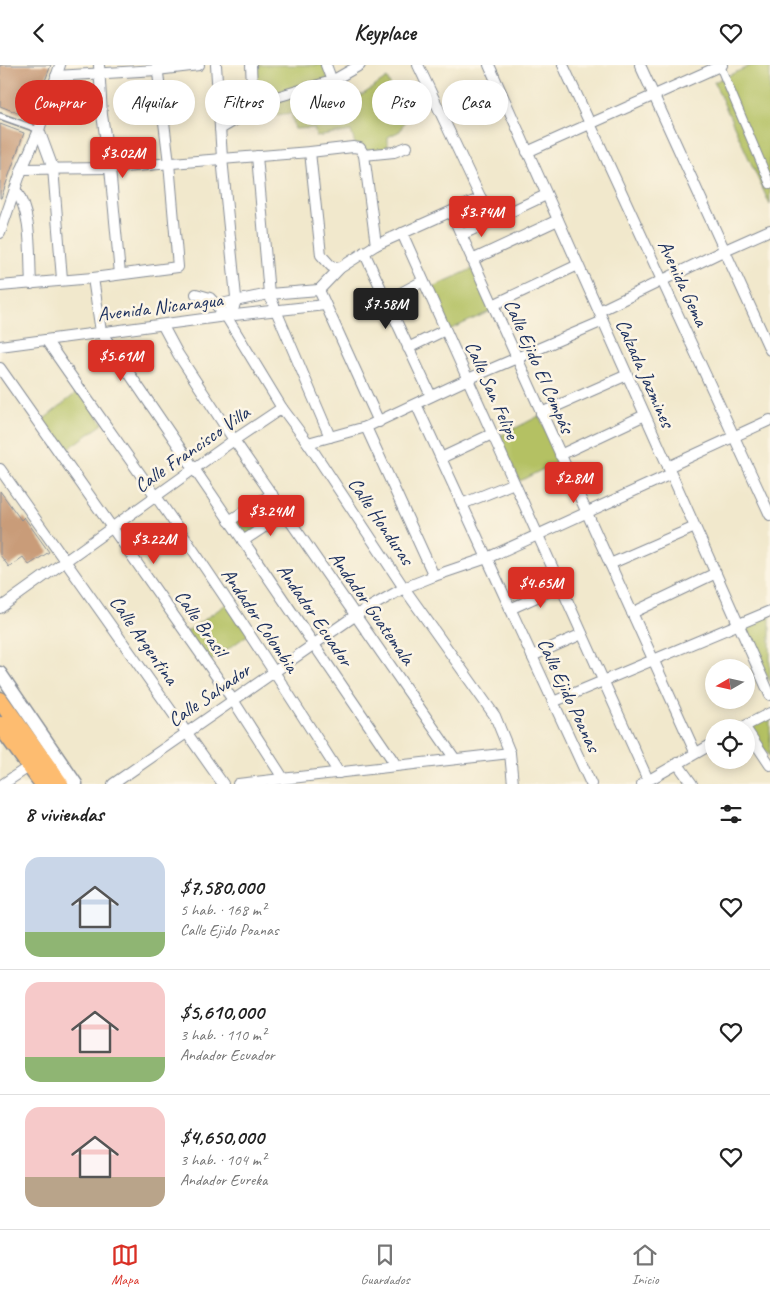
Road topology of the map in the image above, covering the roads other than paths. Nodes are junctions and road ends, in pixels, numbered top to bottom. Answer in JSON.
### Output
{"nodes":[{"id":1,"x":60,"y":65,"type":"edge"},
{"id":2,"x":199,"y":65,"type":"edge"},
{"id":3,"x":216,"y":65,"type":"edge"},
{"id":4,"x":251,"y":65,"type":"edge"},
{"id":5,"x":326,"y":65,"type":"edge"},
{"id":6,"x":360,"y":65,"type":"edge"},
{"id":7,"x":418,"y":65,"type":"edge"},
{"id":8,"x":488,"y":65,"type":"edge"},
{"id":9,"x":563,"y":65,"type":"edge"},
{"id":10,"x":640,"y":65,"type":"edge"},
{"id":11,"x":720,"y":65,"type":"edge"},
{"id":12,"x":157,"y":68,"type":"edge"},
{"id":13,"x":99,"y":69,"type":"edge"},
{"id":14,"x":56,"y":76,"type":"junction"},
{"id":15,"x":252,"y":80,"type":"edge"},
{"id":16,"x":332,"y":80,"type":"edge"},
{"id":17,"x":334,"y":80,"type":"edge"},
{"id":18,"x":654,"y":95,"type":"junction"},
{"id":19,"x":0,"y":115,"type":"edge"},
{"id":20,"x":590,"y":124,"type":"junction"},
{"id":21,"x":227,"y":125,"type":"edge"},
{"id":22,"x":220,"y":129,"type":"junction"},
{"id":23,"x":39,"y":130,"type":"junction"},
{"id":24,"x":407,"y":147,"type":"dead end"},
{"id":25,"x":362,"y":151,"type":"junction"},
{"id":26,"x":310,"y":152,"type":"junction"},
{"id":27,"x":527,"y":152,"type":"junction"},
{"id":28,"x":257,"y":156,"type":"junction"},
{"id":29,"x":222,"y":158,"type":"junction"},
{"id":30,"x":169,"y":163,"type":"junction"},
{"id":31,"x":53,"y":168,"type":"junction"},
{"id":32,"x":110,"y":168,"type":"junction"},
{"id":33,"x":22,"y":169,"type":"junction"},
{"id":34,"x":770,"y":183,"type":"edge"},
{"id":35,"x":15,"y":189,"type":"junction"},
{"id":36,"x":546,"y":195,"type":"junction"},
{"id":37,"x":481,"y":198,"type":"junction"},
{"id":38,"x":451,"y":213,"type":"junction"},
{"id":39,"x":491,"y":219,"type":"junction"},
{"id":40,"x":558,"y":220,"type":"junction"},
{"id":41,"x":770,"y":230,"type":"edge"},
{"id":42,"x":0,"y":233,"type":"edge"},
{"id":43,"x":402,"y":233,"type":"junction"},
{"id":44,"x":461,"y":235,"type":"junction"},
{"id":45,"x":376,"y":245,"type":"junction"},
{"id":46,"x":724,"y":250,"type":"junction"},
{"id":47,"x":364,"y":252,"type":"junction"},
{"id":48,"x":472,"y":260,"type":"junction"},
{"id":49,"x":578,"y":265,"type":"junction"},
{"id":50,"x":340,"y":268,"type":"junction"},
{"id":51,"x":120,"y":274,"type":"junction"},
{"id":52,"x":93,"y":278,"type":"junction"},
{"id":53,"x":62,"y":279,"type":"junction"},
{"id":54,"x":424,"y":281,"type":"junction"},
{"id":55,"x":663,"y":281,"type":"junction"},
{"id":56,"x":30,"y":283,"type":"junction"},
{"id":57,"x":0,"y":286,"type":"edge"},
{"id":58,"x":319,"y":290,"type":"junction"},
{"id":59,"x":196,"y":294,"type":"dead end"},
{"id":60,"x":269,"y":294,"type":"junction"},
{"id":61,"x":386,"y":301,"type":"junction"},
{"id":62,"x":235,"y":302,"type":"junction"},
{"id":63,"x":216,"y":305,"type":"junction"},
{"id":64,"x":324,"y":305,"type":"junction"},
{"id":65,"x":493,"y":305,"type":"junction"},
{"id":66,"x":276,"y":310,"type":"junction"},
{"id":67,"x":226,"y":316,"type":"junction"},
{"id":68,"x":601,"y":316,"type":"junction"},
{"id":69,"x":163,"y":326,"type":"junction"},
{"id":70,"x":446,"y":330,"type":"junction"},
{"id":71,"x":101,"y":333,"type":"junction"},
{"id":72,"x":46,"y":340,"type":"junction"},
{"id":73,"x":0,"y":346,"type":"edge"},
{"id":74,"x":408,"y":348,"type":"junction"},
{"id":75,"x":770,"y":349,"type":"edge"},
{"id":76,"x":516,"y":358,"type":"junction"},
{"id":77,"x":0,"y":368,"type":"edge"},
{"id":78,"x":627,"y":375,"type":"junction"},
{"id":79,"x":468,"y":379,"type":"junction"},
{"id":80,"x":431,"y":397,"type":"junction"},
{"id":81,"x":416,"y":403,"type":"junction"},
{"id":82,"x":282,"y":408,"type":"junction"},
{"id":83,"x":541,"y":413,"type":"junction"},
{"id":84,"x":645,"y":415,"type":"junction"},
{"id":85,"x":770,"y":420,"type":"edge"},
{"id":86,"x":379,"y":422,"type":"junction"},
{"id":87,"x":366,"y":427,"type":"junction"},
{"id":88,"x":492,"y":434,"type":"junction"},
{"id":89,"x":734,"y":436,"type":"junction"},
{"id":90,"x":330,"y":437,"type":"junction"},
{"id":91,"x":234,"y":440,"type":"junction"},
{"id":92,"x":308,"y":443,"type":"junction"},
{"id":93,"x":560,"y":455,"type":"junction"},
{"id":94,"x":441,"y":458,"type":"junction"},
{"id":95,"x":195,"y":468,"type":"junction"},
{"id":96,"x":0,"y":469,"type":"edge"},
{"id":97,"x":670,"y":470,"type":"junction"},
{"id":98,"x":514,"y":483,"type":"junction"},
{"id":99,"x":272,"y":494,"type":"junction"},
{"id":100,"x":156,"y":496,"type":"junction"},
{"id":101,"x":462,"y":504,"type":"junction"},
{"id":102,"x":586,"y":512,"type":"junction"},
{"id":103,"x":285,"y":513,"type":"junction"},
{"id":104,"x":770,"y":515,"type":"edge"},
{"id":105,"x":229,"y":521,"type":"junction"},
{"id":106,"x":112,"y":527,"type":"junction"},
{"id":107,"x":695,"y":527,"type":"junction"},
{"id":108,"x":538,"y":535,"type":"junction"},
{"id":109,"x":243,"y":541,"type":"junction"},
{"id":110,"x":487,"y":558,"type":"junction"},
{"id":111,"x":66,"y":560,"type":"junction"},
{"id":112,"x":610,"y":564,"type":"junction"},
{"id":113,"x":716,"y":573,"type":"junction"},
{"id":114,"x":434,"y":576,"type":"junction"},
{"id":115,"x":561,"y":586,"type":"junction"},
{"id":116,"x":404,"y":588,"type":"junction"},
{"id":117,"x":0,"y":608,"type":"edge"},
{"id":118,"x":510,"y":609,"type":"junction"},
{"id":119,"x":770,"y":611,"type":"edge"},
{"id":120,"x":632,"y":613,"type":"junction"},
{"id":121,"x":356,"y":615,"type":"junction"},
{"id":122,"x":739,"y":625,"type":"junction"},
{"id":123,"x":582,"y":634,"type":"junction"},
{"id":124,"x":313,"y":644,"type":"junction"},
{"id":125,"x":532,"y":656,"type":"junction"},
{"id":126,"x":653,"y":659,"type":"junction"},
{"id":127,"x":274,"y":671,"type":"junction"},
{"id":128,"x":0,"y":673,"type":"edge"},
{"id":129,"x":604,"y":681,"type":"junction"},
{"id":130,"x":770,"y":695,"type":"edge"},
{"id":131,"x":0,"y":700,"type":"edge"},
{"id":132,"x":233,"y":700,"type":"junction"},
{"id":133,"x":553,"y":702,"type":"junction"},
{"id":134,"x":770,"y":713,"type":"edge"},
{"id":135,"x":755,"y":722,"type":"edge"},
{"id":136,"x":1,"y":729,"type":"edge"},
{"id":137,"x":188,"y":731,"type":"junction"},
{"id":138,"x":755,"y":743,"type":"edge"},
{"id":139,"x":705,"y":747,"type":"edge"},
{"id":140,"x":695,"y":752,"type":"junction"},
{"id":141,"x":510,"y":753,"type":"junction"},
{"id":142,"x":455,"y":759,"type":"junction"},
{"id":143,"x":677,"y":763,"type":"junction"},
{"id":144,"x":30,"y":765,"type":"junction"},
{"id":145,"x":396,"y":765,"type":"junction"},
{"id":146,"x":770,"y":765,"type":"edge"},
{"id":147,"x":340,"y":773,"type":"junction"},
{"id":148,"x":283,"y":778,"type":"junction"},
{"id":149,"x":645,"y":782,"type":"edge"},
{"id":150,"x":3,"y":784,"type":"edge"},
{"id":151,"x":43,"y":784,"type":"edge"},
{"id":152,"x":60,"y":784,"type":"edge"},
{"id":153,"x":76,"y":784,"type":"edge"},
{"id":154,"x":113,"y":784,"type":"edge"},
{"id":155,"x":223,"y":784,"type":"edge"},
{"id":156,"x":238,"y":784,"type":"edge"},
{"id":157,"x":513,"y":784,"type":"edge"},
{"id":158,"x":591,"y":784,"type":"edge"},
{"id":159,"x":692,"y":784,"type":"edge"}],
"edges":[{"from":1,"to":14,"type":"street"},
{"from":2,"to":12,"type":"street"},
{"from":3,"to":22,"type":"street"},
{"from":4,"to":15,"type":"street"},
{"from":5,"to":16,"type":"street"},
{"from":6,"to":17,"type":"street"},
{"from":7,"to":37,"type":"street"},
{"from":8,"to":27,"type":"street","name":"Calzada Jazmines"},
{"from":9,"to":20,"type":"street","name":"Avenida Gema"},
{"from":10,"to":18,"type":"street"},
{"from":11,"to":18,"type":"street"},
{"from":11,"to":34,"type":"street"},
{"from":12,"to":13,"type":"street"},
{"from":12,"to":30,"type":"street"},
{"from":13,"to":14,"type":"street"},
{"from":13,"to":32,"type":"street"},
{"from":14,"to":23,"type":"street"},
{"from":18,"to":20,"type":"street"},
{"from":18,"to":46,"type":"street"},
{"from":19,"to":23,"type":"lane"},
{"from":20,"to":27,"type":"street"},
{"from":20,"to":55,"type":"street","name":"Avenida Gema"},
{"from":21,"to":22,"type":"street"},
{"from":22,"to":29,"type":"street"},
{"from":23,"to":31,"type":"street"},
{"from":23,"to":33,"type":"street"},
{"from":24,"to":25,"type":"street"},
{"from":25,"to":26,"type":"street"},
{"from":25,"to":45,"type":"street"},
{"from":26,"to":28,"type":"street"},
{"from":26,"to":50,"type":"street"},
{"from":27,"to":36,"type":"street","name":"Calzada Jazmines"},
{"from":28,"to":29,"type":"street"},
{"from":28,"to":60,"type":"street"},
{"from":29,"to":30,"type":"street"},
{"from":29,"to":62,"type":"street"},
{"from":30,"to":32,"type":"street"},
{"from":30,"to":51,"type":"street"},
{"from":31,"to":32,"type":"street"},
{"from":31,"to":33,"type":"street"},
{"from":31,"to":53,"type":"street"},
{"from":32,"to":51,"type":"street"},
{"from":33,"to":35,"type":"street"},
{"from":35,"to":42,"type":"street"},
{"from":35,"to":56,"type":"street"},
{"from":36,"to":39,"type":"street"},
{"from":36,"to":40,"type":"street","name":"Calzada Jazmines"},
{"from":37,"to":38,"type":"street"},
{"from":37,"to":39,"type":"street"},
{"from":38,"to":43,"type":"street"},
{"from":38,"to":44,"type":"street","name":"Calle Ejido El Compás"},
{"from":39,"to":44,"type":"street"},
{"from":40,"to":48,"type":"street"},
{"from":40,"to":49,"type":"street","name":"Calzada Jazmines"},
{"from":41,"to":46,"type":"street"},
{"from":43,"to":45,"type":"street"},
{"from":43,"to":54,"type":"street","name":"Calle San Felipe"},
{"from":44,"to":48,"type":"street","name":"Calle Ejido El Compás"},
{"from":45,"to":47,"type":"street"},
{"from":46,"to":55,"type":"street"},
{"from":46,"to":75,"type":"street"},
{"from":47,"to":50,"type":"street"},
{"from":47,"to":61,"type":"street"},
{"from":48,"to":65,"type":"street","name":"Calle Ejido El Compás"},
{"from":49,"to":65,"type":"street"},
{"from":49,"to":68,"type":"street","name":"Calzada Jazmines"},
{"from":50,"to":58,"type":"street"},
{"from":51,"to":52,"type":"street"},
{"from":52,"to":53,"type":"street"},
{"from":52,"to":71,"type":"street","name":"Andador Ecuador"},
{"from":53,"to":56,"type":"street"},
{"from":54,"to":61,"type":"street"},
{"from":54,"to":70,"type":"street","name":"Calle San Felipe"},
{"from":55,"to":68,"type":"street"},
{"from":55,"to":89,"type":"street","name":"Avenida Gema"},
{"from":56,"to":57,"type":"street"},
{"from":58,"to":60,"type":"street"},
{"from":58,"to":64,"type":"street"},
{"from":59,"to":63,"type":"street","name":"Calle Honduras"},
{"from":60,"to":62,"type":"street"},
{"from":60,"to":66,"type":"street"},
{"from":61,"to":74,"type":"street"},
{"from":62,"to":63,"type":"street"},
{"from":62,"to":67,"type":"street"},
{"from":63,"to":67,"type":"street","name":"Calle Honduras"},
{"from":64,"to":66,"type":"street","name":"Avenida Nicaragua"},
{"from":64,"to":86,"type":"street"},
{"from":65,"to":76,"type":"street","name":"Calle Ejido El Compás"},
{"from":66,"to":67,"type":"street","name":"Avenida Nicaragua"},
{"from":66,"to":90,"type":"street"},
{"from":67,"to":69,"type":"street","name":"Avenida Nicaragua"},
{"from":67,"to":82,"type":"street","name":"Calle Honduras"},
{"from":68,"to":76,"type":"street"},
{"from":68,"to":78,"type":"street","name":"Calzada Jazmines"},
{"from":69,"to":71,"type":"street","name":"Avenida Nicaragua"},
{"from":69,"to":91,"type":"street","name":"Andador Guatemala"},
{"from":70,"to":74,"type":"street"},
{"from":70,"to":79,"type":"street","name":"Calle San Felipe"},
{"from":71,"to":72,"type":"street","name":"Avenida Nicaragua"},
{"from":71,"to":95,"type":"street","name":"Andador Ecuador"},
{"from":72,"to":73,"type":"street","name":"Avenida Nicaragua"},
{"from":72,"to":100,"type":"street","name":"Andador Colombia"},
{"from":74,"to":80,"type":"street"},
{"from":76,"to":79,"type":"street"},
{"from":76,"to":83,"type":"street","name":"Calle Ejido El Compás"},
{"from":77,"to":106,"type":"street","name":"Calle Brasil"},
{"from":78,"to":83,"type":"street"},
{"from":78,"to":84,"type":"street","name":"Calzada Jazmines"},
{"from":79,"to":80,"type":"street"},
{"from":79,"to":88,"type":"street","name":"Calle San Felipe"},
{"from":80,"to":81,"type":"street"},
{"from":81,"to":86,"type":"street"},
{"from":81,"to":94,"type":"street","name":"Calle Ejido Poanas"},
{"from":82,"to":91,"type":"street","name":"Calle Francisco Villa"},
{"from":82,"to":92,"type":"street","name":"Calle Honduras"},
{"from":83,"to":93,"type":"street","name":"Calle Ejido El Compás"},
{"from":84,"to":93,"type":"street"},
{"from":84,"to":97,"type":"street","name":"Calzada Jazmines"},
{"from":85,"to":89,"type":"street","name":"Calle Salvador"},
{"from":86,"to":87,"type":"street"},
{"from":87,"to":90,"type":"street"},
{"from":87,"to":114,"type":"street"},
{"from":88,"to":94,"type":"street"},
{"from":88,"to":98,"type":"street","name":"Calle San Felipe"},
{"from":89,"to":97,"type":"street","name":"Calle Salvador"},
{"from":89,"to":104,"type":"street","name":"Avenida Gema"},
{"from":90,"to":92,"type":"street"},
{"from":91,"to":95,"type":"street","name":"Calle Francisco Villa"},
{"from":91,"to":99,"type":"street","name":"Andador Guatemala"},
{"from":92,"to":116,"type":"street","name":"Calle Honduras"},
{"from":93,"to":102,"type":"street","name":"Calle Ejido El Compás"},
{"from":94,"to":101,"type":"street","name":"Calle Ejido Poanas"},
{"from":95,"to":100,"type":"street","name":"Calle Francisco Villa"},
{"from":95,"to":105,"type":"street","name":"Andador Ecuador"},
{"from":96,"to":111,"type":"street","name":"Calle Argentina"},
{"from":97,"to":102,"type":"street","name":"Calle Salvador"},
{"from":97,"to":107,"type":"street","name":"Calzada Jazmines"},
{"from":98,"to":101,"type":"street"},
{"from":98,"to":108,"type":"street","name":"Calle San Felipe"},
{"from":99,"to":103,"type":"street","name":"Andador Guatemala"},
{"from":99,"to":105,"type":"street"},
{"from":100,"to":106,"type":"street","name":"Calle Francisco Villa"},
{"from":100,"to":127,"type":"street","name":"Andador Colombia"},
{"from":101,"to":110,"type":"street","name":"Calle Ejido Poanas"},
{"from":102,"to":108,"type":"street","name":"Calle Salvador"},
{"from":102,"to":112,"type":"street","name":"Calle Ejido El Compás"},
{"from":103,"to":109,"type":"street"},
{"from":103,"to":121,"type":"street","name":"Andador Guatemala"},
{"from":105,"to":109,"type":"street","name":"Andador Ecuador"},
{"from":106,"to":111,"type":"street","name":"Calle Francisco Villa"},
{"from":106,"to":132,"type":"street","name":"Calle Brasil"},
{"from":107,"to":112,"type":"street"},
{"from":107,"to":113,"type":"street","name":"Calzada Jazmines"},
{"from":108,"to":110,"type":"street","name":"Calle Salvador"},
{"from":108,"to":115,"type":"street","name":"Calle San Felipe"},
{"from":109,"to":124,"type":"street","name":"Andador Ecuador"},
{"from":110,"to":114,"type":"street","name":"Calle Salvador"},
{"from":110,"to":118,"type":"street","name":"Calle Ejido Poanas"},
{"from":111,"to":117,"type":"street","name":"Calle Francisco Villa"},
{"from":111,"to":137,"type":"street","name":"Calle Argentina"},
{"from":112,"to":120,"type":"street","name":"Calle Ejido El Compás"},
{"from":113,"to":120,"type":"street"},
{"from":113,"to":122,"type":"street","name":"Calzada Jazmines"},
{"from":114,"to":116,"type":"street","name":"Calle Salvador"},
{"from":115,"to":118,"type":"street"},
{"from":115,"to":123,"type":"street","name":"Calle San Felipe"},
{"from":116,"to":121,"type":"street","name":"Calle Salvador"},
{"from":116,"to":141,"type":"street","name":"Calle Honduras"},
{"from":118,"to":125,"type":"street","name":"Calle Ejido Poanas"},
{"from":119,"to":122,"type":"street"},
{"from":120,"to":126,"type":"street","name":"Calle Ejido El Compás"},
{"from":121,"to":124,"type":"street","name":"Calle Salvador"},
{"from":121,"to":142,"type":"street","name":"Andador Guatemala"},
{"from":122,"to":126,"type":"street"},
{"from":122,"to":130,"type":"street","name":"Calzada Jazmines"},
{"from":123,"to":125,"type":"street"},
{"from":123,"to":129,"type":"street","name":"Calle San Felipe"},
{"from":124,"to":127,"type":"street","name":"Calle Salvador"},
{"from":124,"to":145,"type":"street","name":"Andador Ecuador"},
{"from":125,"to":133,"type":"street","name":"Calle Ejido Poanas"},
{"from":126,"to":129,"type":"street"},
{"from":126,"to":140,"type":"street","name":"Calle Ejido El Compás"},
{"from":127,"to":132,"type":"street","name":"Calle Salvador"},
{"from":127,"to":147,"type":"street","name":"Andador Colombia"},
{"from":128,"to":153,"type":"street"},
{"from":129,"to":133,"type":"street"},
{"from":129,"to":149,"type":"street","name":"Calle San Felipe"},
{"from":131,"to":152,"type":"main road"},
{"from":132,"to":137,"type":"street","name":"Calle Salvador"},
{"from":132,"to":148,"type":"street","name":"Calle Brasil"},
{"from":133,"to":158,"type":"street","name":"Calle Ejido Poanas"},
{"from":134,"to":135,"type":"street"},
{"from":136,"to":144,"type":"main road"},
{"from":137,"to":154,"type":"street","name":"Calle Salvador"},
{"from":137,"to":155,"type":"street","name":"Calle Argentina"},
{"from":138,"to":146,"type":"street"},
{"from":139,"to":140,"type":"street"},
{"from":140,"to":143,"type":"street"},
{"from":141,"to":142,"type":"street"},
{"from":141,"to":157,"type":"street","name":"Calle Honduras"},
{"from":142,"to":145,"type":"street"},
{"from":143,"to":149,"type":"street"},
{"from":143,"to":159,"type":"street"},
{"from":144,"to":150,"type":"street"},
{"from":144,"to":151,"type":"main road"},
{"from":145,"to":147,"type":"street"},
{"from":147,"to":148,"type":"street"},
{"from":148,"to":156,"type":"street"}]}
